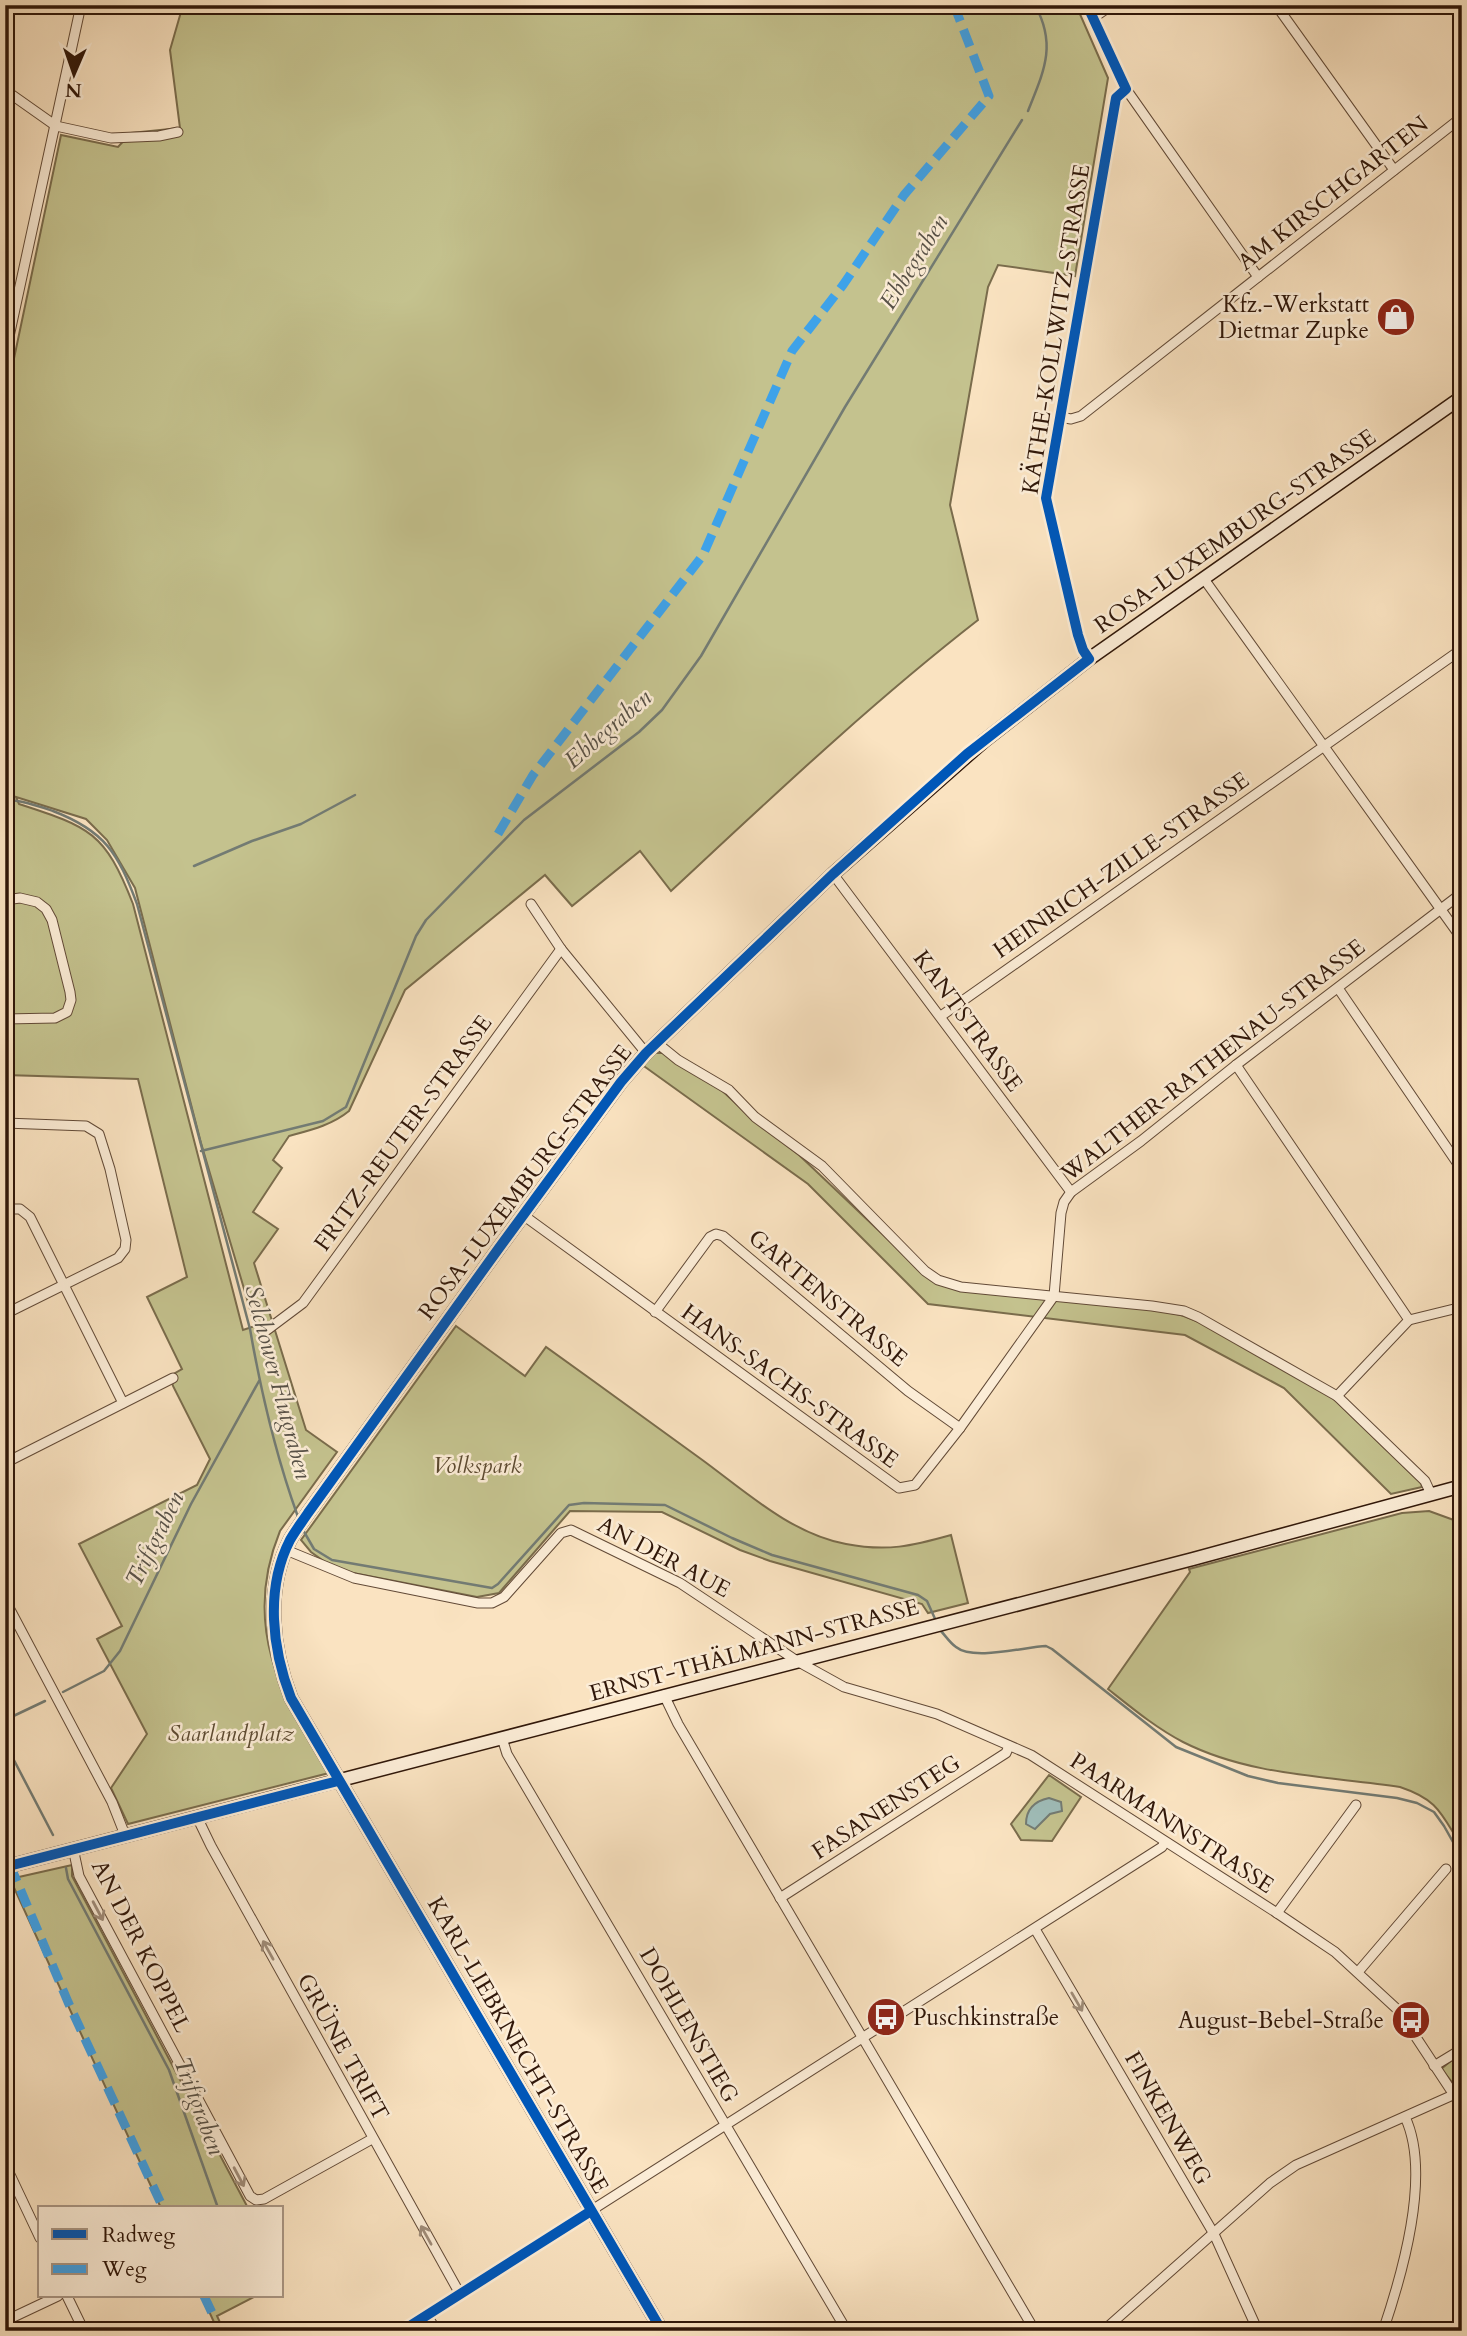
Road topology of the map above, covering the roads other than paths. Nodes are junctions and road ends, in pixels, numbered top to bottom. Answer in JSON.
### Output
{"nodes":[{"id":1,"x":81,"y":5,"type":"edge"},
{"id":2,"x":1087,"y":5,"type":"edge"},
{"id":3,"x":1112,"y":5,"type":"edge"},
{"id":4,"x":1276,"y":5,"type":"edge"},
{"id":5,"x":1093,"y":18,"type":"junction"},
{"id":6,"x":1126,"y":89,"type":"junction"},
{"id":7,"x":5,"y":90,"type":"edge"},
{"id":8,"x":1462,"y":117,"type":"edge"},
{"id":9,"x":56,"y":126,"type":"junction"},
{"id":10,"x":178,"y":132,"type":"dead end"},
{"id":11,"x":1394,"y":170,"type":"junction"},
{"id":12,"x":1258,"y":276,"type":"junction"},
{"id":13,"x":5,"y":355,"type":"edge"},
{"id":14,"x":1462,"y":397,"type":"edge"},
{"id":15,"x":1060,"y":417,"type":"junction"},
{"id":16,"x":1205,"y":579,"type":"junction"},
{"id":17,"x":1462,"y":649,"type":"edge"},
{"id":18,"x":1089,"y":659,"type":"junction"},
{"id":19,"x":1323,"y":746,"type":"junction"},
{"id":20,"x":834,"y":874,"type":"junction"},
{"id":21,"x":1462,"y":893,"type":"edge"},
{"id":22,"x":5,"y":900,"type":"edge"},
{"id":23,"x":531,"y":904,"type":"dead end"},
{"id":24,"x":1441,"y":908,"type":"junction"},
{"id":25,"x":1462,"y":939,"type":"edge"},
{"id":26,"x":561,"y":949,"type":"junction"},
{"id":27,"x":1338,"y":988,"type":"junction"},
{"id":28,"x":941,"y":1016,"type":"junction"},
{"id":29,"x":5,"y":1019,"type":"edge"},
{"id":30,"x":657,"y":1043,"type":"junction"},
{"id":31,"x":646,"y":1053,"type":"junction"},
{"id":32,"x":1237,"y":1065,"type":"junction"},
{"id":33,"x":5,"y":1123,"type":"edge"},
{"id":34,"x":1462,"y":1170,"type":"edge"},
{"id":35,"x":1071,"y":1192,"type":"junction"},
{"id":36,"x":5,"y":1209,"type":"edge"},
{"id":37,"x":523,"y":1215,"type":"junction"},
{"id":38,"x":65,"y":1284,"type":"junction"},
{"id":39,"x":1054,"y":1296,"type":"junction"},
{"id":40,"x":1462,"y":1307,"type":"edge"},
{"id":41,"x":655,"y":1312,"type":"junction"},
{"id":42,"x":5,"y":1314,"type":"edge"},
{"id":43,"x":1409,"y":1320,"type":"junction"},
{"id":44,"x":267,"y":1330,"type":"dead end"},
{"id":45,"x":173,"y":1378,"type":"dead end"},
{"id":46,"x":1337,"y":1396,"type":"junction"},
{"id":47,"x":123,"y":1403,"type":"junction"},
{"id":48,"x":960,"y":1428,"type":"junction"},
{"id":49,"x":5,"y":1463,"type":"edge"},
{"id":50,"x":1462,"y":1486,"type":"edge"},
{"id":51,"x":1431,"y":1494,"type":"junction"},
{"id":52,"x":286,"y":1550,"type":"junction"},
{"id":53,"x":5,"y":1601,"type":"edge"},
{"id":54,"x":797,"y":1661,"type":"junction"},
{"id":55,"x":664,"y":1695,"type":"junction"},
{"id":56,"x":502,"y":1738,"type":"junction"},
{"id":57,"x":1009,"y":1746,"type":"junction"},
{"id":58,"x":338,"y":1781,"type":"junction"},
{"id":59,"x":1356,"y":1805,"type":"dead end"},
{"id":60,"x":197,"y":1817,"type":"junction"},
{"id":61,"x":125,"y":1835,"type":"junction"},
{"id":62,"x":1165,"y":1842,"type":"junction"},
{"id":63,"x":74,"y":1848,"type":"junction"},
{"id":64,"x":5,"y":1867,"type":"edge"},
{"id":65,"x":1446,"y":1869,"type":"dead end"},
{"id":66,"x":780,"y":1898,"type":"junction"},
{"id":67,"x":1277,"y":1913,"type":"junction"},
{"id":68,"x":1035,"y":1929,"type":"junction"},
{"id":69,"x":1358,"y":1972,"type":"junction"},
{"id":70,"x":863,"y":2038,"type":"junction"},
{"id":71,"x":1462,"y":2049,"type":"edge"},
{"id":72,"x":1434,"y":2066,"type":"junction"},
{"id":73,"x":1457,"y":2095,"type":"edge"},
{"id":74,"x":1462,"y":2107,"type":"edge"},
{"id":75,"x":1405,"y":2117,"type":"junction"},
{"id":76,"x":725,"y":2124,"type":"junction"},
{"id":77,"x":372,"y":2139,"type":"junction"},
{"id":78,"x":5,"y":2164,"type":"edge"},
{"id":79,"x":590,"y":2211,"type":"junction"},
{"id":80,"x":38,"y":2234,"type":"edge"},
{"id":81,"x":1214,"y":2234,"type":"junction"},
{"id":82,"x":460,"y":2294,"type":"junction"},
{"id":83,"x":54,"y":2298,"type":"edge"},
{"id":84,"x":68,"y":2298,"type":"edge"},
{"id":85,"x":427,"y":2316,"type":"junction"},
{"id":86,"x":5,"y":2320,"type":"edge"},
{"id":87,"x":84,"y":2331,"type":"edge"},
{"id":88,"x":402,"y":2331,"type":"edge"},
{"id":89,"x":436,"y":2331,"type":"edge"},
{"id":90,"x":662,"y":2331,"type":"edge"},
{"id":91,"x":847,"y":2331,"type":"edge"},
{"id":92,"x":1035,"y":2331,"type":"edge"},
{"id":93,"x":1103,"y":2331,"type":"edge"},
{"id":94,"x":1258,"y":2331,"type":"edge"},
{"id":95,"x":1383,"y":2331,"type":"edge"}],
"edges":[{"from":1,"to":9,"type":"street"},
{"from":2,"to":5,"type":"street"},
{"from":3,"to":5,"type":"street"},
{"from":4,"to":11,"type":"street"},
{"from":5,"to":6,"type":"street"},
{"from":6,"to":12,"type":"street"},
{"from":6,"to":15,"type":"street","name":"KÄTHE-KOLLWITZ-STRASSE"},
{"from":7,"to":9,"type":"street"},
{"from":8,"to":11,"type":"street","name":"AM KIRSCHGARTEN"},
{"from":9,"to":10,"type":"street"},
{"from":9,"to":13,"type":"street"},
{"from":11,"to":12,"type":"street","name":"AM KIRSCHGARTEN"},
{"from":12,"to":15,"type":"street","name":"AM KIRSCHGARTEN"},
{"from":14,"to":16,"type":"street","name":"ROSA-LUXEMBURG-STRASSE"},
{"from":15,"to":18,"type":"street","name":"KÄTHE-KOLLWITZ-STRASSE"},
{"from":16,"to":18,"type":"street","name":"ROSA-LUXEMBURG-STRASSE"},
{"from":16,"to":19,"type":"street"},
{"from":17,"to":19,"type":"street","name":"HEINRICH-ZILLE-STRASSE"},
{"from":18,"to":20,"type":"street","name":"ROSA-LUXEMBURG-STRASSE"},
{"from":19,"to":24,"type":"street"},
{"from":19,"to":28,"type":"street","name":"HEINRICH-ZILLE-STRASSE"},
{"from":20,"to":28,"type":"street","name":"KANTSTRASSE"},
{"from":20,"to":30,"type":"street","name":"ROSA-LUXEMBURG-STRASSE"},
{"from":21,"to":24,"type":"street","name":"WALTHER-RATHENAU-STRASSE"},
{"from":22,"to":29,"type":"street"},
{"from":23,"to":26,"type":"street"},
{"from":24,"to":25,"type":"street"},
{"from":24,"to":27,"type":"street","name":"WALTHER-RATHENAU-STRASSE"},
{"from":26,"to":31,"type":"street"},
{"from":26,"to":44,"type":"street","name":"FRITZ-REUTER-STRASSE"},
{"from":27,"to":32,"type":"street","name":"WALTHER-RATHENAU-STRASSE"},
{"from":27,"to":34,"type":"street"},
{"from":28,"to":35,"type":"street","name":"KANTSTRASSE"},
{"from":30,"to":31,"type":"street","name":"ROSA-LUXEMBURG-STRASSE"},
{"from":30,"to":39,"type":"street"},
{"from":31,"to":37,"type":"street","name":"ROSA-LUXEMBURG-STRASSE"},
{"from":32,"to":35,"type":"street","name":"WALTHER-RATHENAU-STRASSE"},
{"from":32,"to":43,"type":"street"},
{"from":33,"to":38,"type":"street"},
{"from":35,"to":39,"type":"street","name":"WALTHER-RATHENAU-STRASSE"},
{"from":36,"to":38,"type":"street"},
{"from":37,"to":41,"type":"street","name":"HANS-SACHS-STRASSE"},
{"from":37,"to":52,"type":"street","name":"ROSA-LUXEMBURG-STRASSE"},
{"from":38,"to":42,"type":"street"},
{"from":38,"to":47,"type":"street"},
{"from":39,"to":46,"type":"street"},
{"from":39,"to":48,"type":"street","name":"HANS-SACHS-STRASSE"},
{"from":40,"to":43,"type":"street"},
{"from":41,"to":48,"type":"street","name":"HANS-SACHS-STRASSE"},
{"from":41,"to":48,"type":"street","name":"GARTENSTRASSE"},
{"from":43,"to":46,"type":"street"},
{"from":45,"to":47,"type":"street"},
{"from":46,"to":51,"type":"street"},
{"from":47,"to":49,"type":"street"},
{"from":50,"to":51,"type":"street","name":"ERNST-THÄLMANN-STRASSE"},
{"from":51,"to":54,"type":"street","name":"ERNST-THÄLMANN-STRASSE"},
{"from":52,"to":54,"type":"street","name":"AN DER AUE"},
{"from":52,"to":58,"type":"street","name":"ROSA-LUXEMBURG-STRASSE"},
{"from":53,"to":61,"type":"street"},
{"from":54,"to":55,"type":"street","name":"ERNST-THÄLMANN-STRASSE"},
{"from":54,"to":57,"type":"street","name":"PAARMANNSTRASSE"},
{"from":55,"to":56,"type":"street","name":"ERNST-THÄLMANN-STRASSE"},
{"from":55,"to":66,"type":"street"},
{"from":56,"to":58,"type":"street","name":"ERNST-THÄLMANN-STRASSE"},
{"from":56,"to":76,"type":"street","name":"DOHLENSTIEG"},
{"from":57,"to":62,"type":"street","name":"PAARMANNSTRASSE"},
{"from":57,"to":66,"type":"street","name":"FASANENSTEG"},
{"from":58,"to":60,"type":"street","name":"ERNST-THÄLMANN-STRASSE"},
{"from":58,"to":79,"type":"street","name":"KARL-LIEBKNECHT-STRASSE"},
{"from":59,"to":67,"type":"street"},
{"from":60,"to":61,"type":"street","name":"ERNST-THÄLMANN-STRASSE"},
{"from":77,"to":60,"type":"street","name":"GRÜNE TRIFT","one_way":true},
{"from":61,"to":63,"type":"street","name":"ERNST-THÄLMANN-STRASSE"},
{"from":62,"to":67,"type":"street","name":"PAARMANNSTRASSE"},
{"from":62,"to":68,"type":"street"},
{"from":63,"to":64,"type":"street","name":"ERNST-THÄLMANN-STRASSE"},
{"from":63,"to":77,"type":"street","name":"AN DER KOPPEL","one_way":true},
{"from":65,"to":69,"type":"street"},
{"from":66,"to":70,"type":"street"},
{"from":67,"to":69,"type":"street","name":"PAARMANNSTRASSE"},
{"from":68,"to":70,"type":"street"},
{"from":68,"to":81,"type":"street","name":"FINKENWEG","one_way":true},
{"from":69,"to":72,"type":"street","name":"PAARMANNSTRASSE"},
{"from":70,"to":76,"type":"street"},
{"from":70,"to":92,"type":"street"},
{"from":71,"to":72,"type":"street"},
{"from":72,"to":73,"type":"street","name":"PAARMANNSTRASSE"},
{"from":73,"to":74,"type":"street","name":"PAARMANNSTRASSE"},
{"from":73,"to":75,"type":"street"},
{"from":75,"to":81,"type":"street"},
{"from":75,"to":95,"type":"street"},
{"from":76,"to":79,"type":"street"},
{"from":76,"to":91,"type":"street","name":"DOHLENSTIEG"},
{"from":82,"to":77,"type":"street","name":"GRÜNE TRIFT","one_way":true},
{"from":78,"to":80,"type":"street"},
{"from":79,"to":82,"type":"street"},
{"from":79,"to":90,"type":"street","name":"KARL-LIEBKNECHT-STRASSE"},
{"from":81,"to":93,"type":"street"},
{"from":81,"to":94,"type":"street","name":"FINKENWEG"},
{"from":82,"to":85,"type":"street"},
{"from":83,"to":86,"type":"street"},
{"from":84,"to":87,"type":"street"},
{"from":85,"to":88,"type":"street"},
{"from":85,"to":89,"type":"street"}]}
